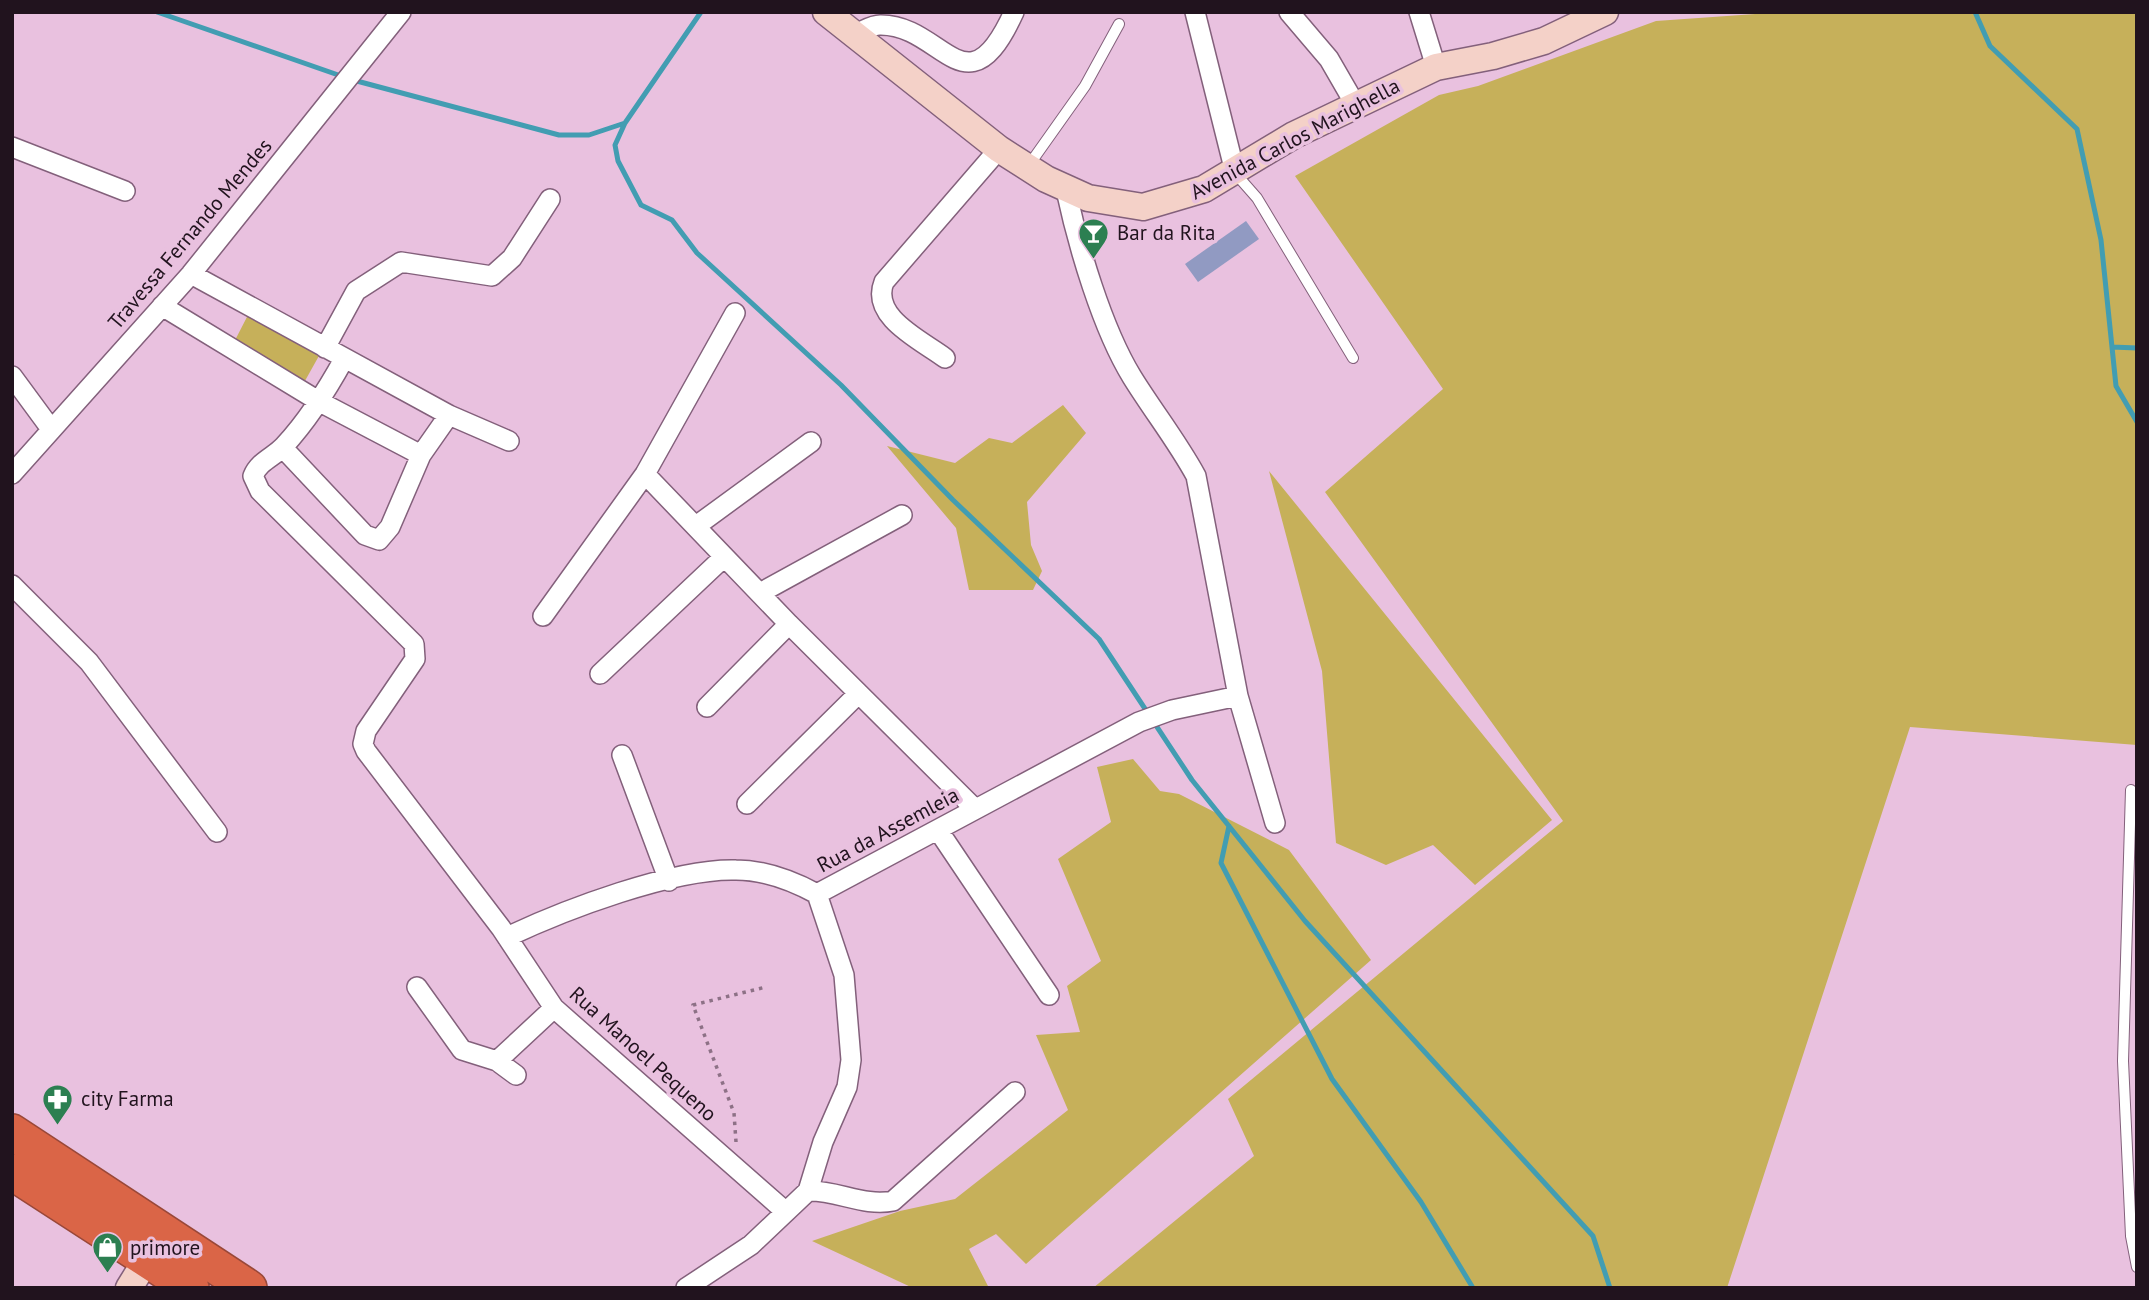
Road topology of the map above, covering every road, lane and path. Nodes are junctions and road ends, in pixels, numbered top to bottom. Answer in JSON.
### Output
{"nodes":[{"id":1,"x":401,"y":12,"type":"edge"},
{"id":2,"x":826,"y":12,"type":"edge"},
{"id":3,"x":1014,"y":12,"type":"edge"},
{"id":4,"x":1195,"y":12,"type":"edge"},
{"id":5,"x":1289,"y":12,"type":"edge"},
{"id":6,"x":1419,"y":12,"type":"edge"},
{"id":7,"x":1605,"y":12,"type":"edge"},
{"id":8,"x":1119,"y":24,"type":"dead end"},
{"id":9,"x":855,"y":34,"type":"junction"},
{"id":10,"x":1437,"y":67,"type":"junction"},
{"id":11,"x":1355,"y":103,"type":"junction"},
{"id":12,"x":12,"y":147,"type":"edge"},
{"id":13,"x":999,"y":149,"type":"junction"},
{"id":14,"x":1027,"y":168,"type":"junction"},
{"id":15,"x":1235,"y":172,"type":"junction"},
{"id":16,"x":1066,"y":190,"type":"junction"},
{"id":17,"x":125,"y":191,"type":"dead end"},
{"id":18,"x":550,"y":199,"type":"dead end"},
{"id":19,"x":191,"y":274,"type":"junction"},
{"id":20,"x":162,"y":306,"type":"junction"},
{"id":21,"x":735,"y":313,"type":"dead end"},
{"id":22,"x":324,"y":348,"type":"junction"},
{"id":23,"x":945,"y":358,"type":"dead end"},
{"id":24,"x":1353,"y":358,"type":"dead end"},
{"id":25,"x":344,"y":359,"type":"junction"},
{"id":26,"x":12,"y":376,"type":"edge"},
{"id":27,"x":320,"y":402,"type":"junction"},
{"id":28,"x":449,"y":415,"type":"junction"},
{"id":29,"x":51,"y":429,"type":"junction"},
{"id":30,"x":509,"y":441,"type":"dead end"},
{"id":31,"x":811,"y":442,"type":"dead end"},
{"id":32,"x":283,"y":448,"type":"junction"},
{"id":33,"x":421,"y":455,"type":"junction"},
{"id":34,"x":12,"y":474,"type":"edge"},
{"id":35,"x":645,"y":474,"type":"junction"},
{"id":36,"x":902,"y":515,"type":"dead end"},
{"id":37,"x":696,"y":526,"type":"junction"},
{"id":38,"x":724,"y":557,"type":"junction"},
{"id":39,"x":12,"y":585,"type":"edge"},
{"id":40,"x":760,"y":593,"type":"junction"},
{"id":41,"x":543,"y":616,"type":"dead end"},
{"id":42,"x":789,"y":624,"type":"junction"},
{"id":43,"x":600,"y":674,"type":"dead end"},
{"id":44,"x":858,"y":694,"type":"junction"},
{"id":45,"x":1238,"y":696,"type":"junction"},
{"id":46,"x":706,"y":707,"type":"dead end"},
{"id":47,"x":622,"y":755,"type":"dead end"},
{"id":48,"x":2131,"y":790,"type":"dead end"},
{"id":49,"x":747,"y":804,"type":"dead end"},
{"id":50,"x":975,"y":809,"type":"junction"},
{"id":51,"x":1275,"y":823,"type":"dead end"},
{"id":52,"x":938,"y":830,"type":"junction"},
{"id":53,"x":217,"y":832,"type":"dead end"},
{"id":54,"x":669,"y":881,"type":"junction"},
{"id":55,"x":817,"y":894,"type":"junction"},
{"id":56,"x":507,"y":937,"type":"junction"},
{"id":57,"x":417,"y":987,"type":"dead end"},
{"id":58,"x":766,"y":987,"type":"dead end"},
{"id":59,"x":1049,"y":995,"type":"dead end"},
{"id":60,"x":554,"y":1008,"type":"junction"},
{"id":61,"x":497,"y":1061,"type":"junction"},
{"id":62,"x":516,"y":1075,"type":"dead end"},
{"id":63,"x":1015,"y":1092,"type":"dead end"},
{"id":64,"x":12,"y":1132,"type":"edge"},
{"id":65,"x":738,"y":1169,"type":"junction"},
{"id":66,"x":12,"y":1172,"type":"edge"},
{"id":67,"x":808,"y":1191,"type":"junction"},
{"id":68,"x":786,"y":1212,"type":"junction"},
{"id":69,"x":2137,"y":1267,"type":"edge"},
{"id":70,"x":138,"y":1274,"type":"edge"},
{"id":71,"x":191,"y":1288,"type":"edge"},
{"id":72,"x":249,"y":1288,"type":"edge"},
{"id":73,"x":686,"y":1288,"type":"edge"}],
"edges":[{"from":1,"to":19,"type":"street","name":"Travessa Fernando Mendes"},
{"from":2,"to":9,"type":"street","name":"Avenida Carlos Marighella"},
{"from":3,"to":9,"type":"street"},
{"from":4,"to":15,"type":"street"},
{"from":5,"to":11,"type":"street"},
{"from":6,"to":10,"type":"street"},
{"from":7,"to":10,"type":"street","name":"Avenida Carlos Marighella"},
{"from":8,"to":14,"type":"lane"},
{"from":9,"to":13,"type":"street","name":"Avenida Carlos Marighella"},
{"from":10,"to":11,"type":"street","name":"Avenida Carlos Marighella"},
{"from":11,"to":15,"type":"street","name":"Avenida Carlos Marighella"},
{"from":12,"to":17,"type":"street"},
{"from":13,"to":14,"type":"street","name":"Avenida Carlos Marighella"},
{"from":13,"to":23,"type":"street"},
{"from":14,"to":16,"type":"street","name":"Avenida Carlos Marighella"},
{"from":15,"to":16,"type":"street","name":"Avenida Carlos Marighella"},
{"from":15,"to":24,"type":"lane"},
{"from":16,"to":45,"type":"street"},
{"from":18,"to":22,"type":"street"},
{"from":19,"to":20,"type":"street","name":"Travessa Fernando Mendes"},
{"from":19,"to":22,"type":"street"},
{"from":20,"to":27,"type":"street"},
{"from":20,"to":29,"type":"street","name":"Travessa Fernando Mendes"},
{"from":21,"to":35,"type":"street"},
{"from":22,"to":25,"type":"street"},
{"from":25,"to":27,"type":"street"},
{"from":25,"to":28,"type":"street"},
{"from":26,"to":29,"type":"street"},
{"from":27,"to":32,"type":"street"},
{"from":27,"to":33,"type":"street"},
{"from":28,"to":30,"type":"street"},
{"from":28,"to":33,"type":"street"},
{"from":29,"to":34,"type":"street","name":"Travessa Fernando Mendes"},
{"from":31,"to":37,"type":"street"},
{"from":32,"to":33,"type":"street"},
{"from":32,"to":56,"type":"street","name":"Rua Manoel Pequeno"},
{"from":35,"to":37,"type":"street"},
{"from":35,"to":41,"type":"street"},
{"from":36,"to":40,"type":"street"},
{"from":37,"to":38,"type":"street"},
{"from":38,"to":40,"type":"street"},
{"from":38,"to":43,"type":"street"},
{"from":39,"to":53,"type":"street"},
{"from":40,"to":42,"type":"street"},
{"from":42,"to":44,"type":"street"},
{"from":42,"to":46,"type":"street"},
{"from":44,"to":49,"type":"street"},
{"from":44,"to":50,"type":"street"},
{"from":45,"to":50,"type":"street","name":"Rua da Assemleia"},
{"from":45,"to":51,"type":"street"},
{"from":47,"to":54,"type":"street"},
{"from":48,"to":69,"type":"lane"},
{"from":50,"to":52,"type":"street","name":"Rua da Assemleia"},
{"from":52,"to":55,"type":"street","name":"Rua da Assemleia"},
{"from":52,"to":59,"type":"street"},
{"from":54,"to":55,"type":"street","name":"Rua da Assemleia"},
{"from":54,"to":56,"type":"street","name":"Rua da Assemleia"},
{"from":55,"to":67,"type":"street"},
{"from":56,"to":60,"type":"street","name":"Rua Manoel Pequeno"},
{"from":57,"to":61,"type":"street"},
{"from":58,"to":65,"type":"path"},
{"from":60,"to":61,"type":"street"},
{"from":60,"to":65,"type":"street","name":"Rua Manoel Pequeno"},
{"from":61,"to":62,"type":"street"},
{"from":63,"to":67,"type":"street"},
{"from":64,"to":72,"type":"highway"},
{"from":65,"to":68,"type":"street","name":"Rua Manoel Pequeno"},
{"from":66,"to":70,"type":"highway"},
{"from":67,"to":68,"type":"street"},
{"from":68,"to":73,"type":"street"},
{"from":70,"to":71,"type":"highway"}]}
